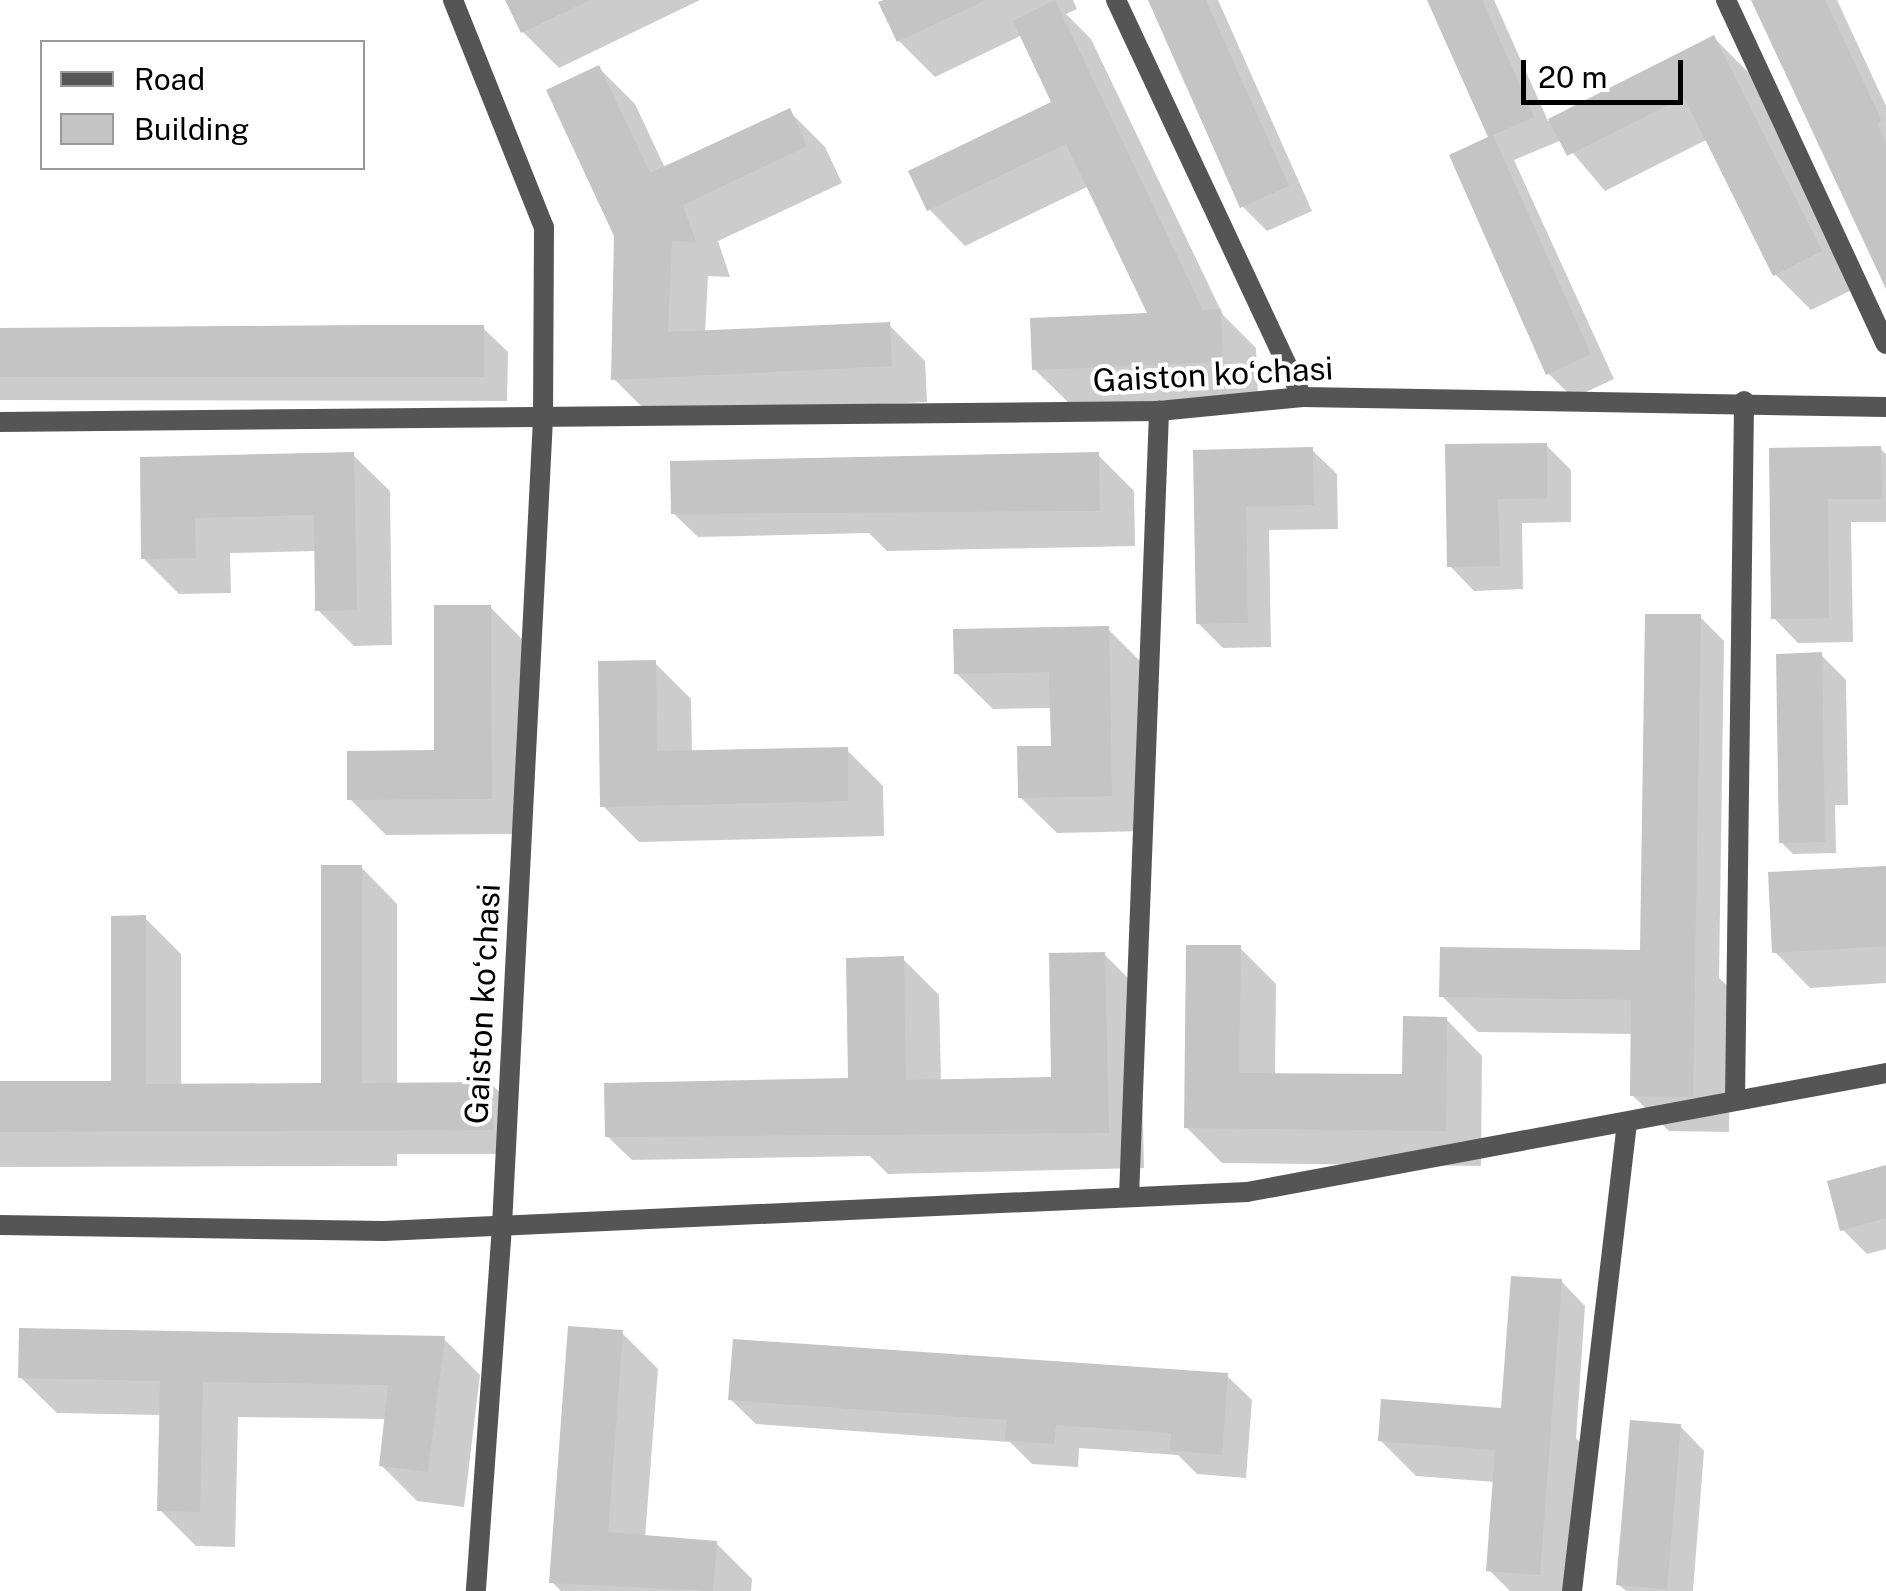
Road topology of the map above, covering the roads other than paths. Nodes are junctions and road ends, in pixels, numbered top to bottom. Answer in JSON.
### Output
{"nodes":[{"id":1,"x":453,"y":0,"type":"edge"},
{"id":2,"x":1116,"y":0,"type":"edge"},
{"id":3,"x":1726,"y":0,"type":"edge"},
{"id":4,"x":1886,"y":344,"type":"edge"},
{"id":5,"x":1302,"y":398,"type":"junction"},
{"id":6,"x":1744,"y":402,"type":"junction"},
{"id":7,"x":1886,"y":407,"type":"edge"},
{"id":8,"x":1159,"y":411,"type":"junction"},
{"id":9,"x":542,"y":419,"type":"junction"},
{"id":10,"x":0,"y":422,"type":"edge"},
{"id":11,"x":1886,"y":1073,"type":"edge"},
{"id":12,"x":1735,"y":1101,"type":"junction"},
{"id":13,"x":1627,"y":1122,"type":"junction"},
{"id":14,"x":1129,"y":1197,"type":"junction"},
{"id":15,"x":0,"y":1224,"type":"edge"},
{"id":16,"x":502,"y":1226,"type":"junction"},
{"id":17,"x":476,"y":1591,"type":"edge"},
{"id":18,"x":1572,"y":1591,"type":"edge"}],
"edges":[{"from":1,"to":9,"type":"street"},
{"from":2,"to":5,"type":"street"},
{"from":3,"to":4,"type":"street"},
{"from":5,"to":6,"type":"street","name":"Gaiston koʻchasi"},
{"from":5,"to":8,"type":"street","name":"Gaiston koʻchasi"},
{"from":6,"to":7,"type":"street","name":"Gaiston koʻchasi"},
{"from":6,"to":12,"type":"street"},
{"from":8,"to":9,"type":"street","name":"Gaiston koʻchasi"},
{"from":8,"to":14,"type":"street"},
{"from":9,"to":10,"type":"street","name":"Gaiston koʻchasi"},
{"from":9,"to":16,"type":"street","name":"Gaiston koʻchasi"},
{"from":11,"to":12,"type":"street"},
{"from":12,"to":13,"type":"street"},
{"from":13,"to":14,"type":"street"},
{"from":13,"to":18,"type":"street"},
{"from":14,"to":16,"type":"street"},
{"from":15,"to":16,"type":"street"},
{"from":16,"to":17,"type":"street","name":"Gaiston koʻchasi"}]}
